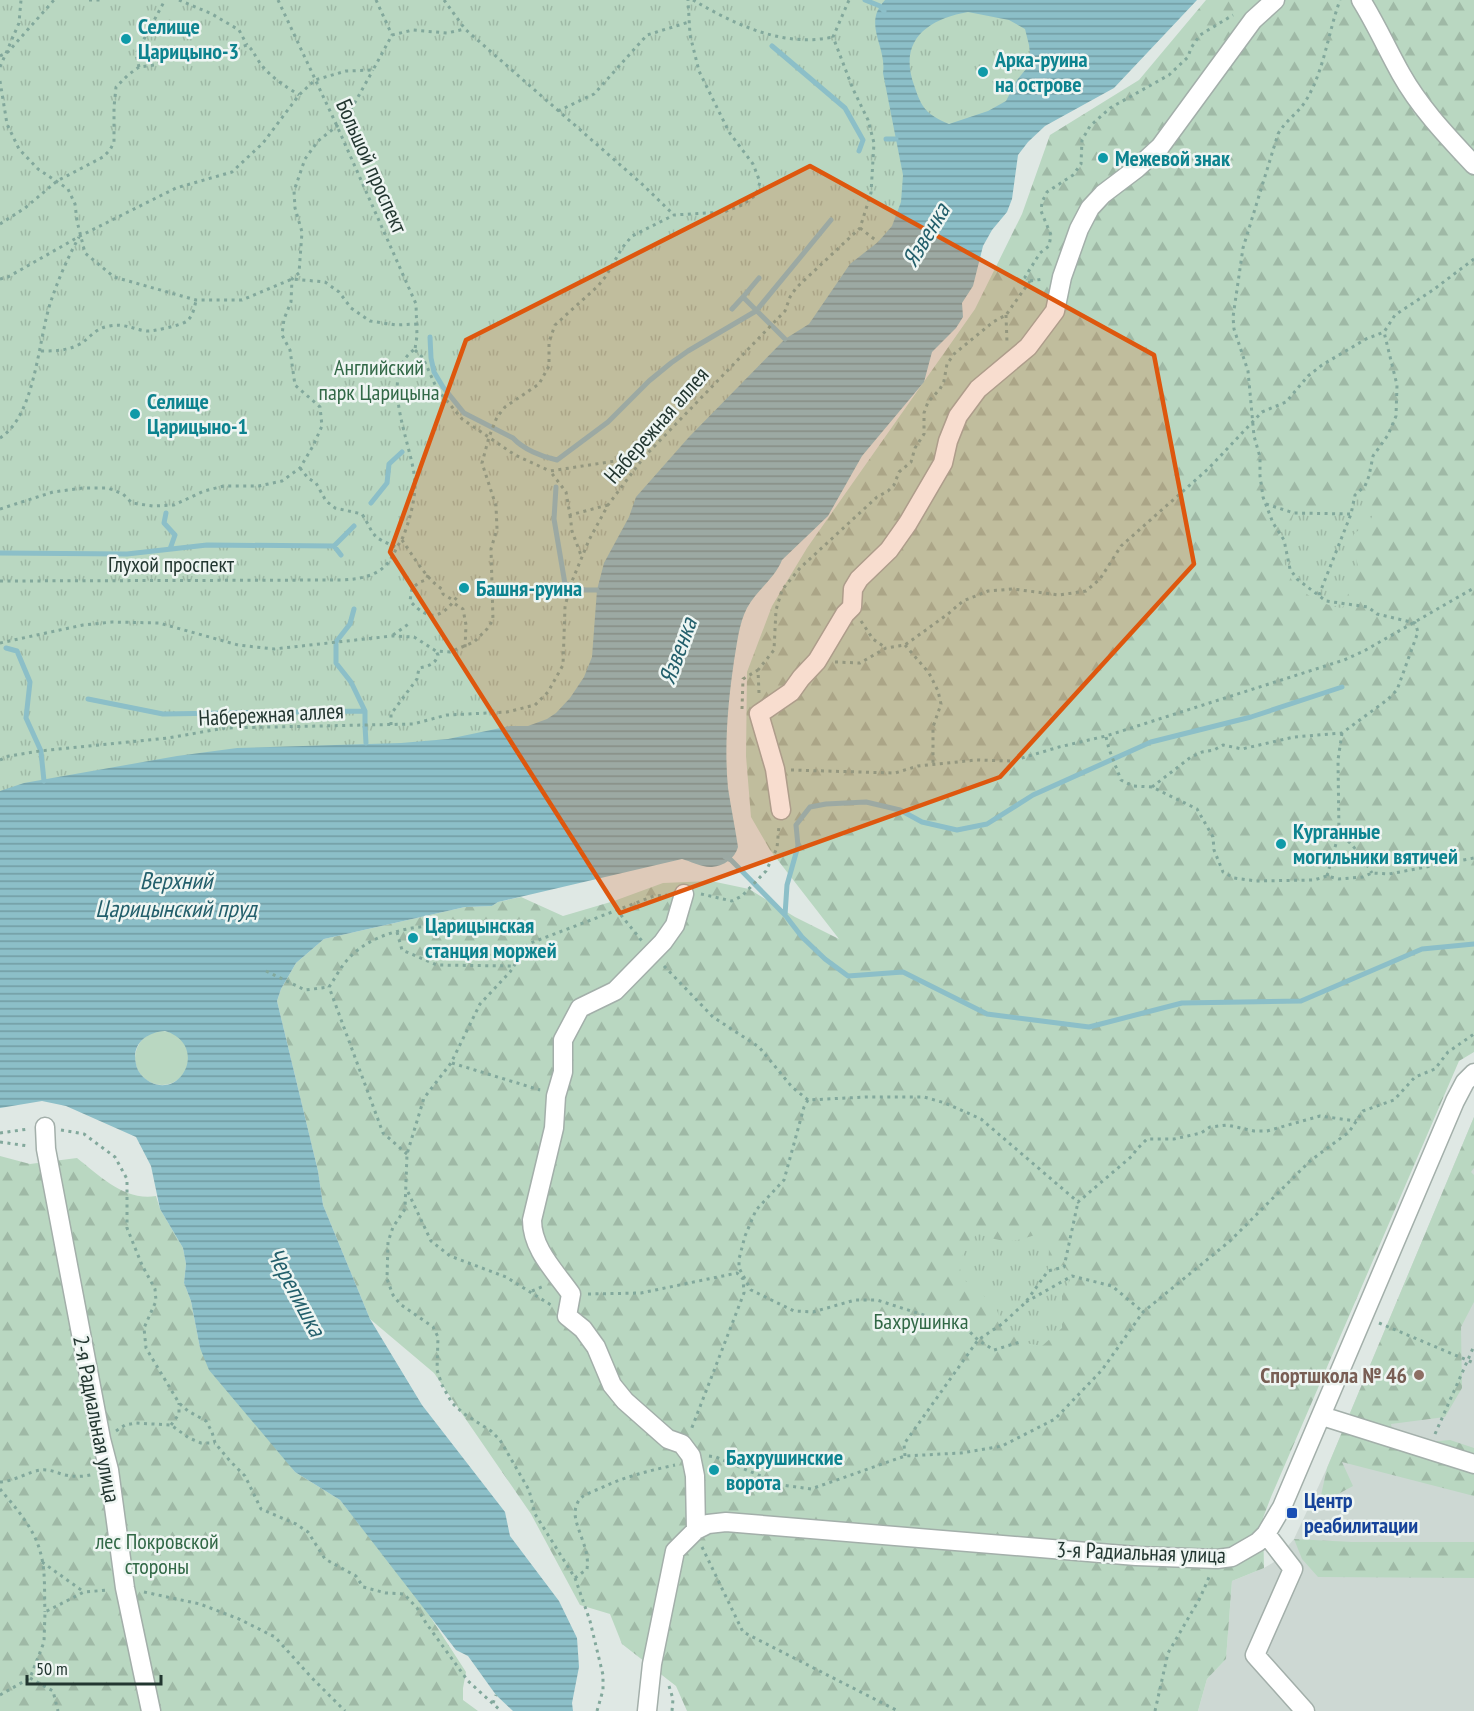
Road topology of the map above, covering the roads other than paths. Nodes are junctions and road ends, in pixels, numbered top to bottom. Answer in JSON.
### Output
{"nodes":[{"id":1,"x":1275,"y":0,"type":"edge"},
{"id":2,"x":1361,"y":0,"type":"edge"},
{"id":3,"x":1474,"y":165,"type":"edge"},
{"id":4,"x":781,"y":810,"type":"road end"},
{"id":5,"x":684,"y":894,"type":"road end"},
{"id":6,"x":1474,"y":1073,"type":"edge"},
{"id":7,"x":45,"y":1127,"type":"road end"},
{"id":8,"x":1322,"y":1416,"type":"junction"},
{"id":9,"x":1474,"y":1464,"type":"edge"},
{"id":10,"x":1266,"y":1534,"type":"junction"},
{"id":11,"x":699,"y":1538,"type":"junction"},
{"id":12,"x":151,"y":1711,"type":"edge"},
{"id":13,"x":647,"y":1711,"type":"edge"},
{"id":14,"x":1305,"y":1711,"type":"edge"}],
"edges":[{"from":1,"to":4,"type":"street"},
{"from":2,"to":3,"type":"street"},
{"from":5,"to":11,"type":"street"},
{"from":6,"to":8,"type":"street","name":"3-я Радиальная улица"},
{"from":7,"to":12,"type":"street","name":"2-я Радиальная улица"},
{"from":8,"to":9,"type":"street"},
{"from":8,"to":10,"type":"street","name":"3-я Радиальная улица"},
{"from":10,"to":11,"type":"street","name":"3-я Радиальная улица"},
{"from":10,"to":14,"type":"street"},
{"from":11,"to":13,"type":"street","name":"3-я Радиальная улица"}]}
